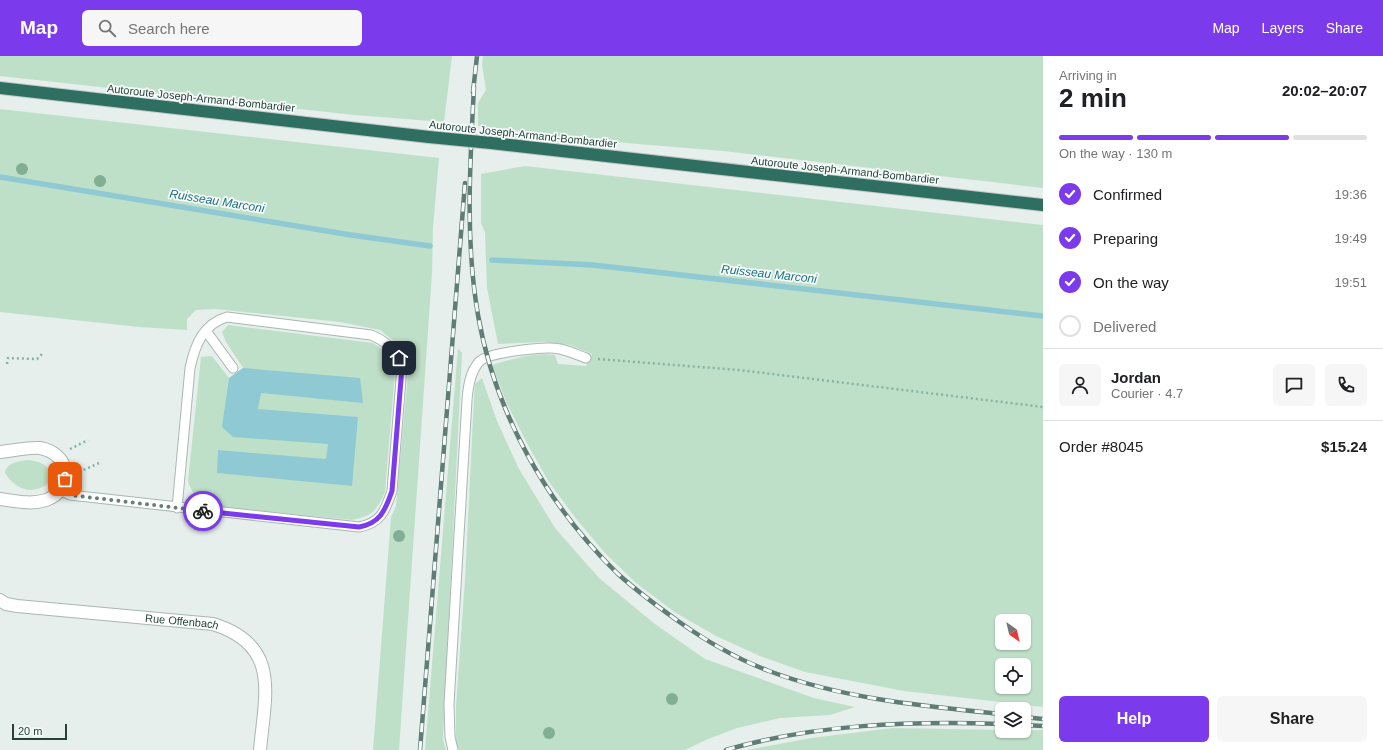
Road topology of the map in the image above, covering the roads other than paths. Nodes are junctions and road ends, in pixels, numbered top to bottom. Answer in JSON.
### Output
{"nodes":[{"id":1,"x":0,"y":88,"type":"edge"},
{"id":2,"x":1043,"y":206,"type":"edge"},
{"id":3,"x":206,"y":331,"type":"junction"},
{"id":4,"x":586,"y":358,"type":"road end"},
{"id":5,"x":233,"y":368,"type":"dead end"},
{"id":6,"x":0,"y":452,"type":"edge"},
{"id":7,"x":60,"y":490,"type":"junction"},
{"id":8,"x":0,"y":499,"type":"edge"},
{"id":9,"x":177,"y":508,"type":"junction"},
{"id":10,"x":0,"y":600,"type":"edge"},
{"id":11,"x":260,"y":750,"type":"edge"},
{"id":12,"x":453,"y":750,"type":"edge"}],
"edges":[{"from":1,"to":2,"type":"highway","name":"Autoroute Joseph-Armand-Bombardier","bridge":true},
{"from":3,"to":5,"type":"lane"},
{"from":3,"to":9,"type":"lane"},
{"from":3,"to":9,"type":"lane"},
{"from":4,"to":12,"type":"lane"},
{"from":6,"to":7,"type":"street"},
{"from":7,"to":8,"type":"street"},
{"from":7,"to":9,"type":"lane"},
{"from":10,"to":11,"type":"street","name":"Rue Offenbach"}]}
